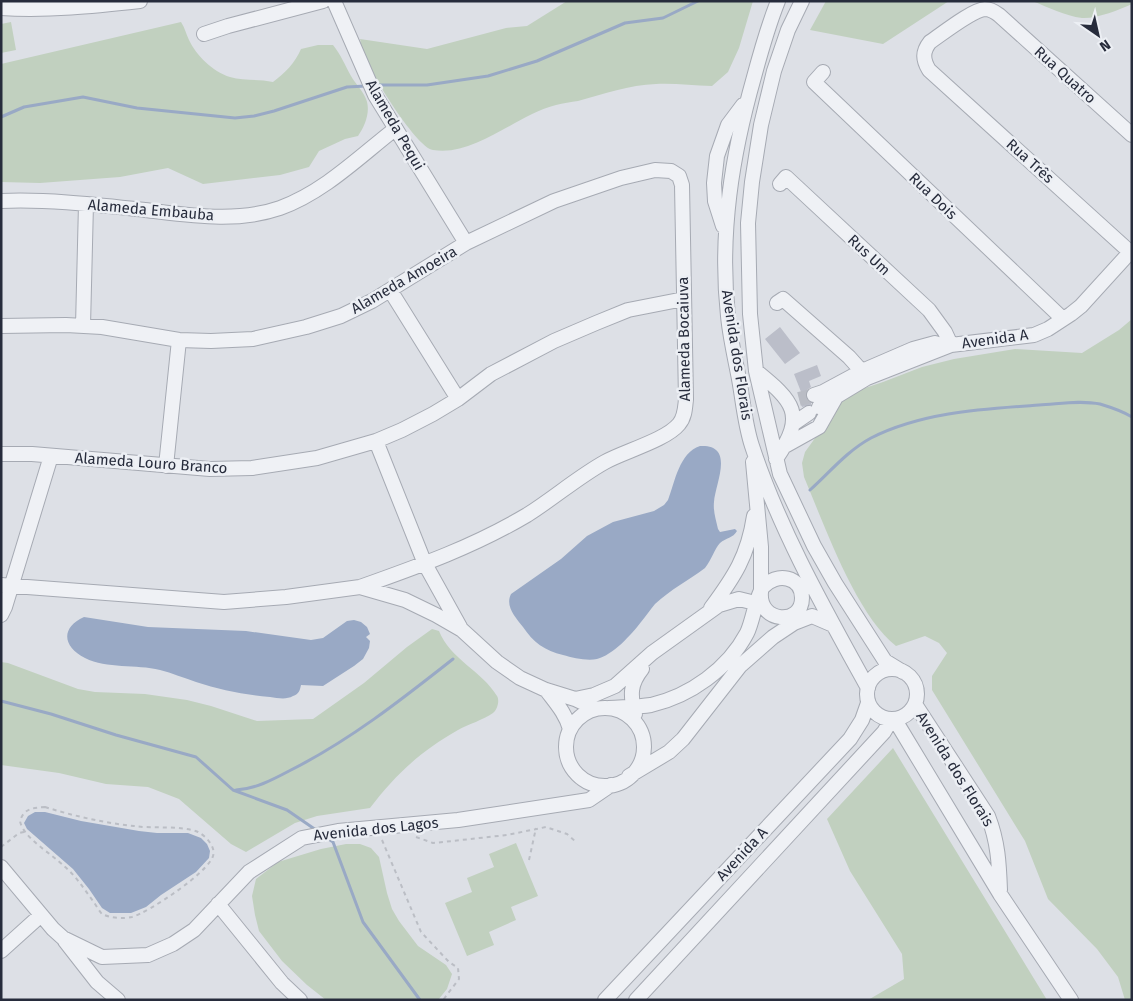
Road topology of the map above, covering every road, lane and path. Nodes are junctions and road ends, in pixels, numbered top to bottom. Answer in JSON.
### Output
{"nodes":[{"id":1,"x":140,"y":1,"type":"edge"},
{"id":2,"x":323,"y":1,"type":"edge"},
{"id":3,"x":334,"y":1,"type":"edge"},
{"id":4,"x":778,"y":1,"type":"edge"},
{"id":5,"x":802,"y":1,"type":"edge"},
{"id":6,"x":96,"y":4,"type":"edge"},
{"id":7,"x":1,"y":8,"type":"edge"},
{"id":8,"x":999,"y":15,"type":"joint"},
{"id":9,"x":204,"y":34,"type":"dead end"},
{"id":10,"x":823,"y":72,"type":"dead end"},
{"id":11,"x":395,"y":128,"type":"junction"},
{"id":12,"x":1132,"y":134,"type":"edge"},
{"id":13,"x":676,"y":174,"type":"joint"},
{"id":14,"x":780,"y":184,"type":"dead end"},
{"id":15,"x":1,"y":201,"type":"edge"},
{"id":16,"x":86,"y":204,"type":"junction"},
{"id":17,"x":466,"y":244,"type":"junction"},
{"id":18,"x":1131,"y":251,"type":"edge"},
{"id":19,"x":390,"y":290,"type":"junction"},
{"id":20,"x":684,"y":299,"type":"junction"},
{"id":21,"x":776,"y":303,"type":"dead end"},
{"id":22,"x":750,"y":314,"type":"junction"},
{"id":23,"x":728,"y":317,"type":"junction"},
{"id":24,"x":1063,"y":319,"type":"junction"},
{"id":25,"x":1,"y":326,"type":"edge"},
{"id":26,"x":83,"y":326,"type":"junction"},
{"id":27,"x":179,"y":340,"type":"junction"},
{"id":28,"x":944,"y":348,"type":"junction"},
{"id":29,"x":756,"y":371,"type":"junction"},
{"id":30,"x":865,"y":375,"type":"junction"},
{"id":31,"x":458,"y":399,"type":"junction"},
{"id":32,"x":822,"y":401,"type":"junction"},
{"id":33,"x":793,"y":424,"type":"junction"},
{"id":34,"x":376,"y":441,"type":"junction"},
{"id":35,"x":751,"y":444,"type":"junction"},
{"id":36,"x":785,"y":446,"type":"junction"},
{"id":37,"x":1,"y":454,"type":"edge"},
{"id":38,"x":51,"y":456,"type":"junction"},
{"id":39,"x":776,"y":459,"type":"junction"},
{"id":40,"x":166,"y":466,"type":"junction"},
{"id":41,"x":755,"y":480,"type":"junction"},
{"id":42,"x":425,"y":564,"type":"junction"},
{"id":43,"x":733,"y":579,"type":"junction"},
{"id":44,"x":6,"y":585,"type":"edge"},
{"id":45,"x":360,"y":587,"type":"junction"},
{"id":46,"x":757,"y":598,"type":"junction"},
{"id":47,"x":709,"y":611,"type":"junction"},
{"id":48,"x":793,"y":614,"type":"junction"},
{"id":49,"x":1,"y":615,"type":"edge"},
{"id":50,"x":812,"y":616,"type":"junction"},
{"id":51,"x":833,"y":625,"type":"junction"},
{"id":52,"x":784,"y":628,"type":"junction"},
{"id":53,"x":462,"y":630,"type":"junction"},
{"id":54,"x":652,"y":653,"type":"junction"},
{"id":55,"x":731,"y":654,"type":"junction"},
{"id":56,"x":740,"y":666,"type":"junction"},
{"id":57,"x":903,"y":672,"type":"junction"},
{"id":58,"x":868,"y":688,"type":"junction"},
{"id":59,"x":546,"y":690,"type":"junction"},
{"id":60,"x":575,"y":699,"type":"junction"},
{"id":61,"x":868,"y":703,"type":"junction"},
{"id":62,"x":915,"y":704,"type":"junction"},
{"id":63,"x":632,"y":706,"type":"junction"},
{"id":64,"x":603,"y":708,"type":"junction"},
{"id":65,"x":893,"y":720,"type":"junction"},
{"id":66,"x":638,"y":726,"type":"junction"},
{"id":67,"x":570,"y":729,"type":"junction"},
{"id":68,"x":629,"y":776,"type":"junction"},
{"id":69,"x":611,"y":785,"type":"junction"},
{"id":70,"x":20,"y":824,"type":"junction"},
{"id":71,"x":536,"y":828,"type":"junction"},
{"id":72,"x":24,"y":832,"type":"junction"},
{"id":73,"x":18,"y":833,"type":"junction"},
{"id":74,"x":415,"y":836,"type":"dead end"},
{"id":75,"x":381,"y":838,"type":"dead end"},
{"id":76,"x":576,"y":842,"type":"dead end"},
{"id":77,"x":1,"y":847,"type":"edge"},
{"id":78,"x":529,"y":860,"type":"dead end"},
{"id":79,"x":1,"y":867,"type":"edge"},
{"id":80,"x":1000,"y":894,"type":"junction"},
{"id":81,"x":218,"y":904,"type":"junction"},
{"id":82,"x":41,"y":915,"type":"junction"},
{"id":83,"x":63,"y":938,"type":"junction"},
{"id":84,"x":1,"y":951,"type":"edge"},
{"id":85,"x":102,"y":957,"type":"junction"},
{"id":86,"x":97,"y":982,"type":"junction"},
{"id":87,"x":118,"y":1000,"type":"edge"},
{"id":88,"x":300,"y":1000,"type":"edge"},
{"id":89,"x":443,"y":1000,"type":"edge"},
{"id":90,"x":606,"y":1000,"type":"edge"},
{"id":91,"x":636,"y":1000,"type":"edge"},
{"id":92,"x":1071,"y":1000,"type":"edge"}],
"edges":[{"from":1,"to":6,"type":"street"},
{"from":2,"to":9,"type":"street"},
{"from":3,"to":11,"type":"street","name":"Alameda Pequi"},
{"from":4,"to":23,"type":"street","name":"Avenida dos Florais"},
{"from":5,"to":22,"type":"street","name":"Avenida dos Florais"},
{"from":6,"to":7,"type":"street"},
{"from":8,"to":12,"type":"street","name":"Rua Quatro"},
{"from":8,"to":18,"type":"street","name":"Rua Três"},
{"from":10,"to":24,"type":"street","name":"Rua Dois"},
{"from":11,"to":16,"type":"street","name":"Alameda Embauba"},
{"from":11,"to":17,"type":"street","name":"Alameda Pequi"},
{"from":13,"to":17,"type":"street","name":"Alameda Amoeira"},
{"from":13,"to":20,"type":"street","name":"Alameda Bocaiuva"},
{"from":14,"to":28,"type":"street","name":"Rus Um"},
{"from":15,"to":16,"type":"street","name":"Alameda Embauba"},
{"from":16,"to":26,"type":"street"},
{"from":17,"to":19,"type":"street","name":"Alameda Amoeira"},
{"from":18,"to":24,"type":"street","name":"Avenida A"},
{"from":19,"to":27,"type":"street","name":"Alameda Amoeira"},
{"from":19,"to":31,"type":"street"},
{"from":20,"to":31,"type":"street","name":"Alameda Louro Branco"},
{"from":20,"to":42,"type":"street","name":"Alameda Bocaiuva"},
{"from":21,"to":30,"type":"street"},
{"from":22,"to":23,"type":"street"},
{"from":22,"to":29,"type":"street","name":"Avenida dos Florais"},
{"from":23,"to":35,"type":"street","name":"Avenida dos Florais"},
{"from":24,"to":28,"type":"street","name":"Avenida A"},
{"from":25,"to":26,"type":"street","name":"Alameda Amoeira"},
{"from":26,"to":27,"type":"street","name":"Alameda Amoeira"},
{"from":27,"to":40,"type":"street"},
{"from":28,"to":30,"type":"street"},
{"from":28,"to":30,"type":"street","name":"Avenida A"},
{"from":29,"to":33,"type":"street"},
{"from":29,"to":39,"type":"street","name":"Avenida dos Florais"},
{"from":30,"to":32,"type":"street"},
{"from":31,"to":34,"type":"street","name":"Alameda Louro Branco"},
{"from":32,"to":33,"type":"street"},
{"from":32,"to":36,"type":"street"},
{"from":33,"to":36,"type":"street"},
{"from":34,"to":40,"type":"street","name":"Alameda Louro Branco"},
{"from":34,"to":42,"type":"street"},
{"from":35,"to":41,"type":"street"},
{"from":35,"to":51,"type":"street","name":"Avenida dos Florais"},
{"from":36,"to":39,"type":"street"},
{"from":37,"to":38,"type":"street","name":"Alameda Louro Branco"},
{"from":38,"to":40,"type":"street","name":"Alameda Louro Branco"},
{"from":38,"to":44,"type":"street"},
{"from":39,"to":57,"type":"street","name":"Avenida dos Florais"},
{"from":41,"to":43,"type":"street"},
{"from":41,"to":46,"type":"street"},
{"from":42,"to":45,"type":"street"},
{"from":42,"to":53,"type":"street"},
{"from":43,"to":46,"type":"street"},
{"from":43,"to":47,"type":"street"},
{"from":44,"to":45,"type":"street"},
{"from":44,"to":49,"type":"street"},
{"from":45,"to":53,"type":"street"},
{"from":46,"to":47,"type":"street"},
{"from":46,"to":48,"type":"street"},
{"from":46,"to":48,"type":"street"},
{"from":46,"to":55,"type":"street"},
{"from":47,"to":54,"type":"street"},
{"from":48,"to":50,"type":"street"},
{"from":48,"to":52,"type":"street"},
{"from":50,"to":51,"type":"street"},
{"from":50,"to":52,"type":"street","name":"Avenida dos Lagos"},
{"from":51,"to":58,"type":"street","name":"Avenida dos Florais"},
{"from":52,"to":56,"type":"street","name":"Avenida dos Lagos"},
{"from":53,"to":59,"type":"street"},
{"from":54,"to":60,"type":"street"},
{"from":54,"to":63,"type":"street"},
{"from":55,"to":56,"type":"street"},
{"from":55,"to":63,"type":"street"},
{"from":56,"to":68,"type":"street","name":"Avenida dos Lagos"},
{"from":57,"to":58,"type":"street"},
{"from":57,"to":62,"type":"street","name":"Avenida dos Florais"},
{"from":58,"to":61,"type":"street","name":"Avenida dos Florais"},
{"from":59,"to":60,"type":"street"},
{"from":59,"to":67,"type":"street"},
{"from":60,"to":64,"type":"street"},
{"from":61,"to":65,"type":"street","name":"Avenida dos Florais"},
{"from":61,"to":90,"type":"street","name":"Avenida A"},
{"from":62,"to":65,"type":"street","name":"Avenida dos Florais"},
{"from":62,"to":80,"type":"street","name":"Avenida dos Florais"},
{"from":63,"to":64,"type":"street"},
{"from":63,"to":66,"type":"street"},
{"from":64,"to":66,"type":"street"},
{"from":64,"to":67,"type":"street"},
{"from":65,"to":80,"type":"street","name":"Avenida dos Florais"},
{"from":65,"to":91,"type":"street","name":"Avenida A"},
{"from":66,"to":68,"type":"street"},
{"from":67,"to":69,"type":"street"},
{"from":68,"to":69,"type":"street","name":"Avenida dos Lagos"},
{"from":69,"to":81,"type":"street","name":"Avenida dos Lagos"},
{"from":70,"to":72,"type":"path"},
{"from":70,"to":72,"type":"path"},
{"from":70,"to":73,"type":"path"},
{"from":71,"to":74,"type":"path"},
{"from":71,"to":76,"type":"path"},
{"from":71,"to":78,"type":"path"},
{"from":72,"to":73,"type":"path"},
{"from":73,"to":77,"type":"path"},
{"from":75,"to":89,"type":"path"},
{"from":79,"to":82,"type":"street","name":"Avenida dos Lagos"},
{"from":80,"to":92,"type":"street","name":"Avenida dos Florais"},
{"from":81,"to":85,"type":"street","name":"Avenida dos Lagos"},
{"from":81,"to":88,"type":"street"},
{"from":82,"to":83,"type":"street","name":"Avenida dos Lagos"},
{"from":82,"to":84,"type":"street"},
{"from":83,"to":85,"type":"street","name":"Avenida dos Lagos"},
{"from":83,"to":86,"type":"street"},
{"from":85,"to":86,"type":"street"},
{"from":86,"to":87,"type":"street"}]}
